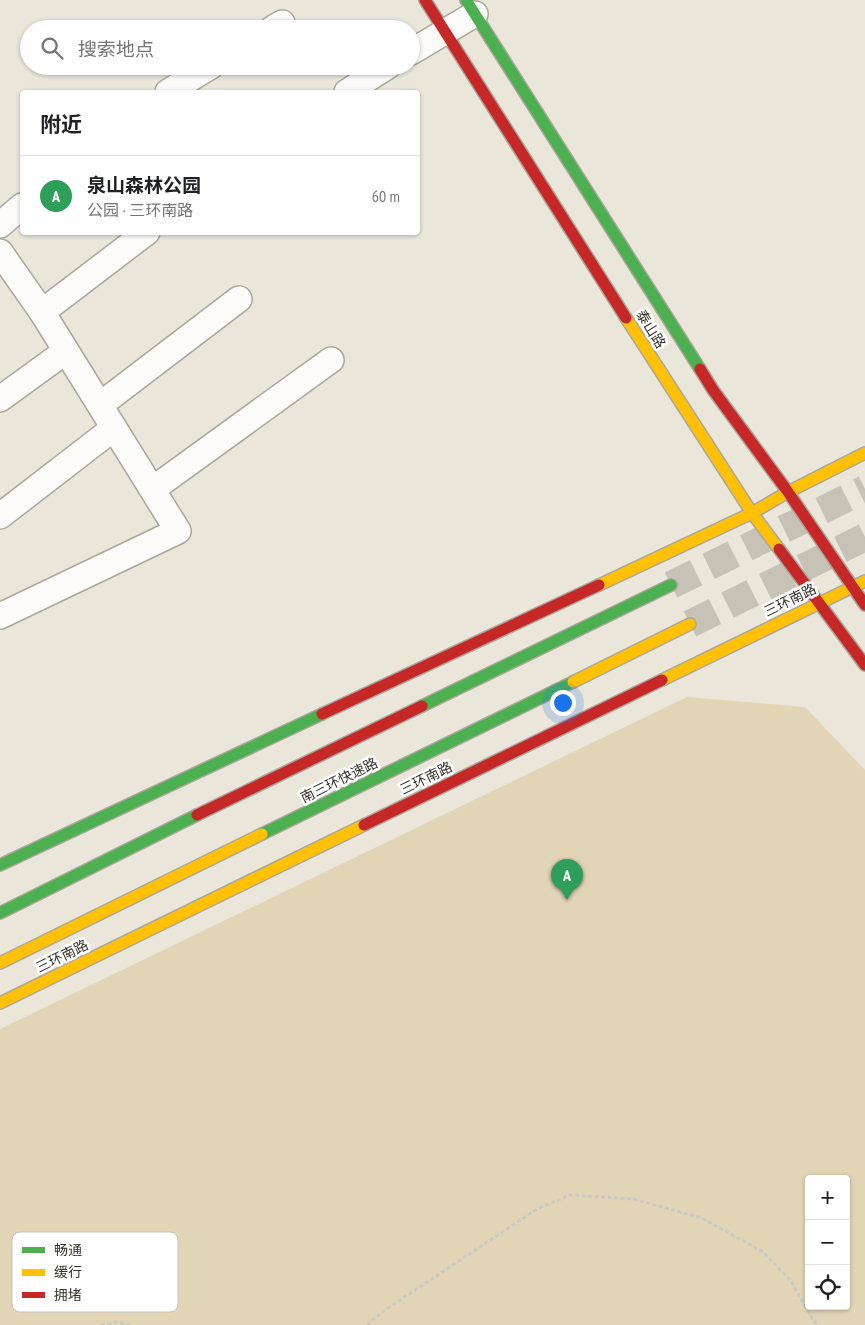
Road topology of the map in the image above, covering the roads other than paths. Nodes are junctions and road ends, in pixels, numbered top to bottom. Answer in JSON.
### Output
{"nodes":[{"id":1,"x":425,"y":0,"type":"edge"},
{"id":2,"x":470,"y":7,"type":"edge"},
{"id":3,"x":445,"y":31,"type":"junction"},
{"id":4,"x":420,"y":46,"type":"edge"},
{"id":5,"x":196,"y":75,"type":"edge"},
{"id":6,"x":374,"y":75,"type":"edge"},
{"id":7,"x":171,"y":90,"type":"edge"},
{"id":8,"x":350,"y":90,"type":"edge"},
{"id":9,"x":20,"y":208,"type":"edge"},
{"id":10,"x":0,"y":225,"type":"edge"},
{"id":11,"x":142,"y":235,"type":"edge"},
{"id":12,"x":2,"y":260,"type":"edge"},
{"id":13,"x":239,"y":299,"type":"dead end"},
{"id":14,"x":42,"y":312,"type":"junction"},
{"id":15,"x":66,"y":351,"type":"junction"},
{"id":16,"x":331,"y":360,"type":"dead end"},
{"id":17,"x":0,"y":400,"type":"edge"},
{"id":18,"x":100,"y":405,"type":"junction"},
{"id":19,"x":114,"y":428,"type":"junction"},
{"id":20,"x":865,"y":454,"type":"edge"},
{"id":21,"x":152,"y":489,"type":"junction"},
{"id":22,"x":788,"y":492,"type":"junction"},
{"id":23,"x":752,"y":513,"type":"junction"},
{"id":24,"x":0,"y":516,"type":"edge"},
{"id":25,"x":865,"y":581,"type":"edge"},
{"id":26,"x":671,"y":585,"type":"tunnel mouth"},
{"id":27,"x":852,"y":587,"type":"junction"},
{"id":28,"x":818,"y":603,"type":"junction"},
{"id":29,"x":865,"y":605,"type":"edge"},
{"id":30,"x":4,"y":608,"type":"edge"},
{"id":31,"x":690,"y":624,"type":"tunnel mouth"},
{"id":32,"x":865,"y":665,"type":"edge"},
{"id":33,"x":0,"y":865,"type":"edge"},
{"id":34,"x":0,"y":913,"type":"edge"},
{"id":35,"x":0,"y":962,"type":"edge"},
{"id":36,"x":0,"y":1003,"type":"edge"}],
"edges":[{"from":1,"to":3,"type":"main road","name":"泰山路"},
{"from":2,"to":3,"type":"street"},
{"from":2,"to":22,"type":"main road","name":"泰山路"},
{"from":3,"to":4,"type":"street"},
{"from":3,"to":23,"type":"main road","name":"泰山路"},
{"from":5,"to":7,"type":"street"},
{"from":6,"to":8,"type":"street"},
{"from":9,"to":10,"type":"street"},
{"from":11,"to":14,"type":"street"},
{"from":12,"to":14,"type":"street"},
{"from":13,"to":18,"type":"street"},
{"from":14,"to":15,"type":"street"},
{"from":15,"to":17,"type":"street"},
{"from":15,"to":18,"type":"street"},
{"from":16,"to":21,"type":"street"},
{"from":18,"to":19,"type":"street"},
{"from":19,"to":21,"type":"street"},
{"from":19,"to":24,"type":"street"},
{"from":20,"to":22,"type":"main road"},
{"from":21,"to":30,"type":"street"},
{"from":22,"to":23,"type":"main road"},
{"from":22,"to":27,"type":"main road","name":"泰山路"},
{"from":23,"to":28,"type":"main road","name":"泰山路"},
{"from":23,"to":33,"type":"main road"},
{"from":25,"to":27,"type":"main road","name":"三环南路"},
{"from":26,"to":34,"type":"main road"},
{"from":27,"to":28,"type":"main road","name":"三环南路"},
{"from":27,"to":29,"type":"main road","name":"泰山路"},
{"from":28,"to":32,"type":"main road","name":"泰山路"},
{"from":28,"to":36,"type":"main road","name":"三环南路"},
{"from":31,"to":35,"type":"main road","name":"南三环快速路"}]}
